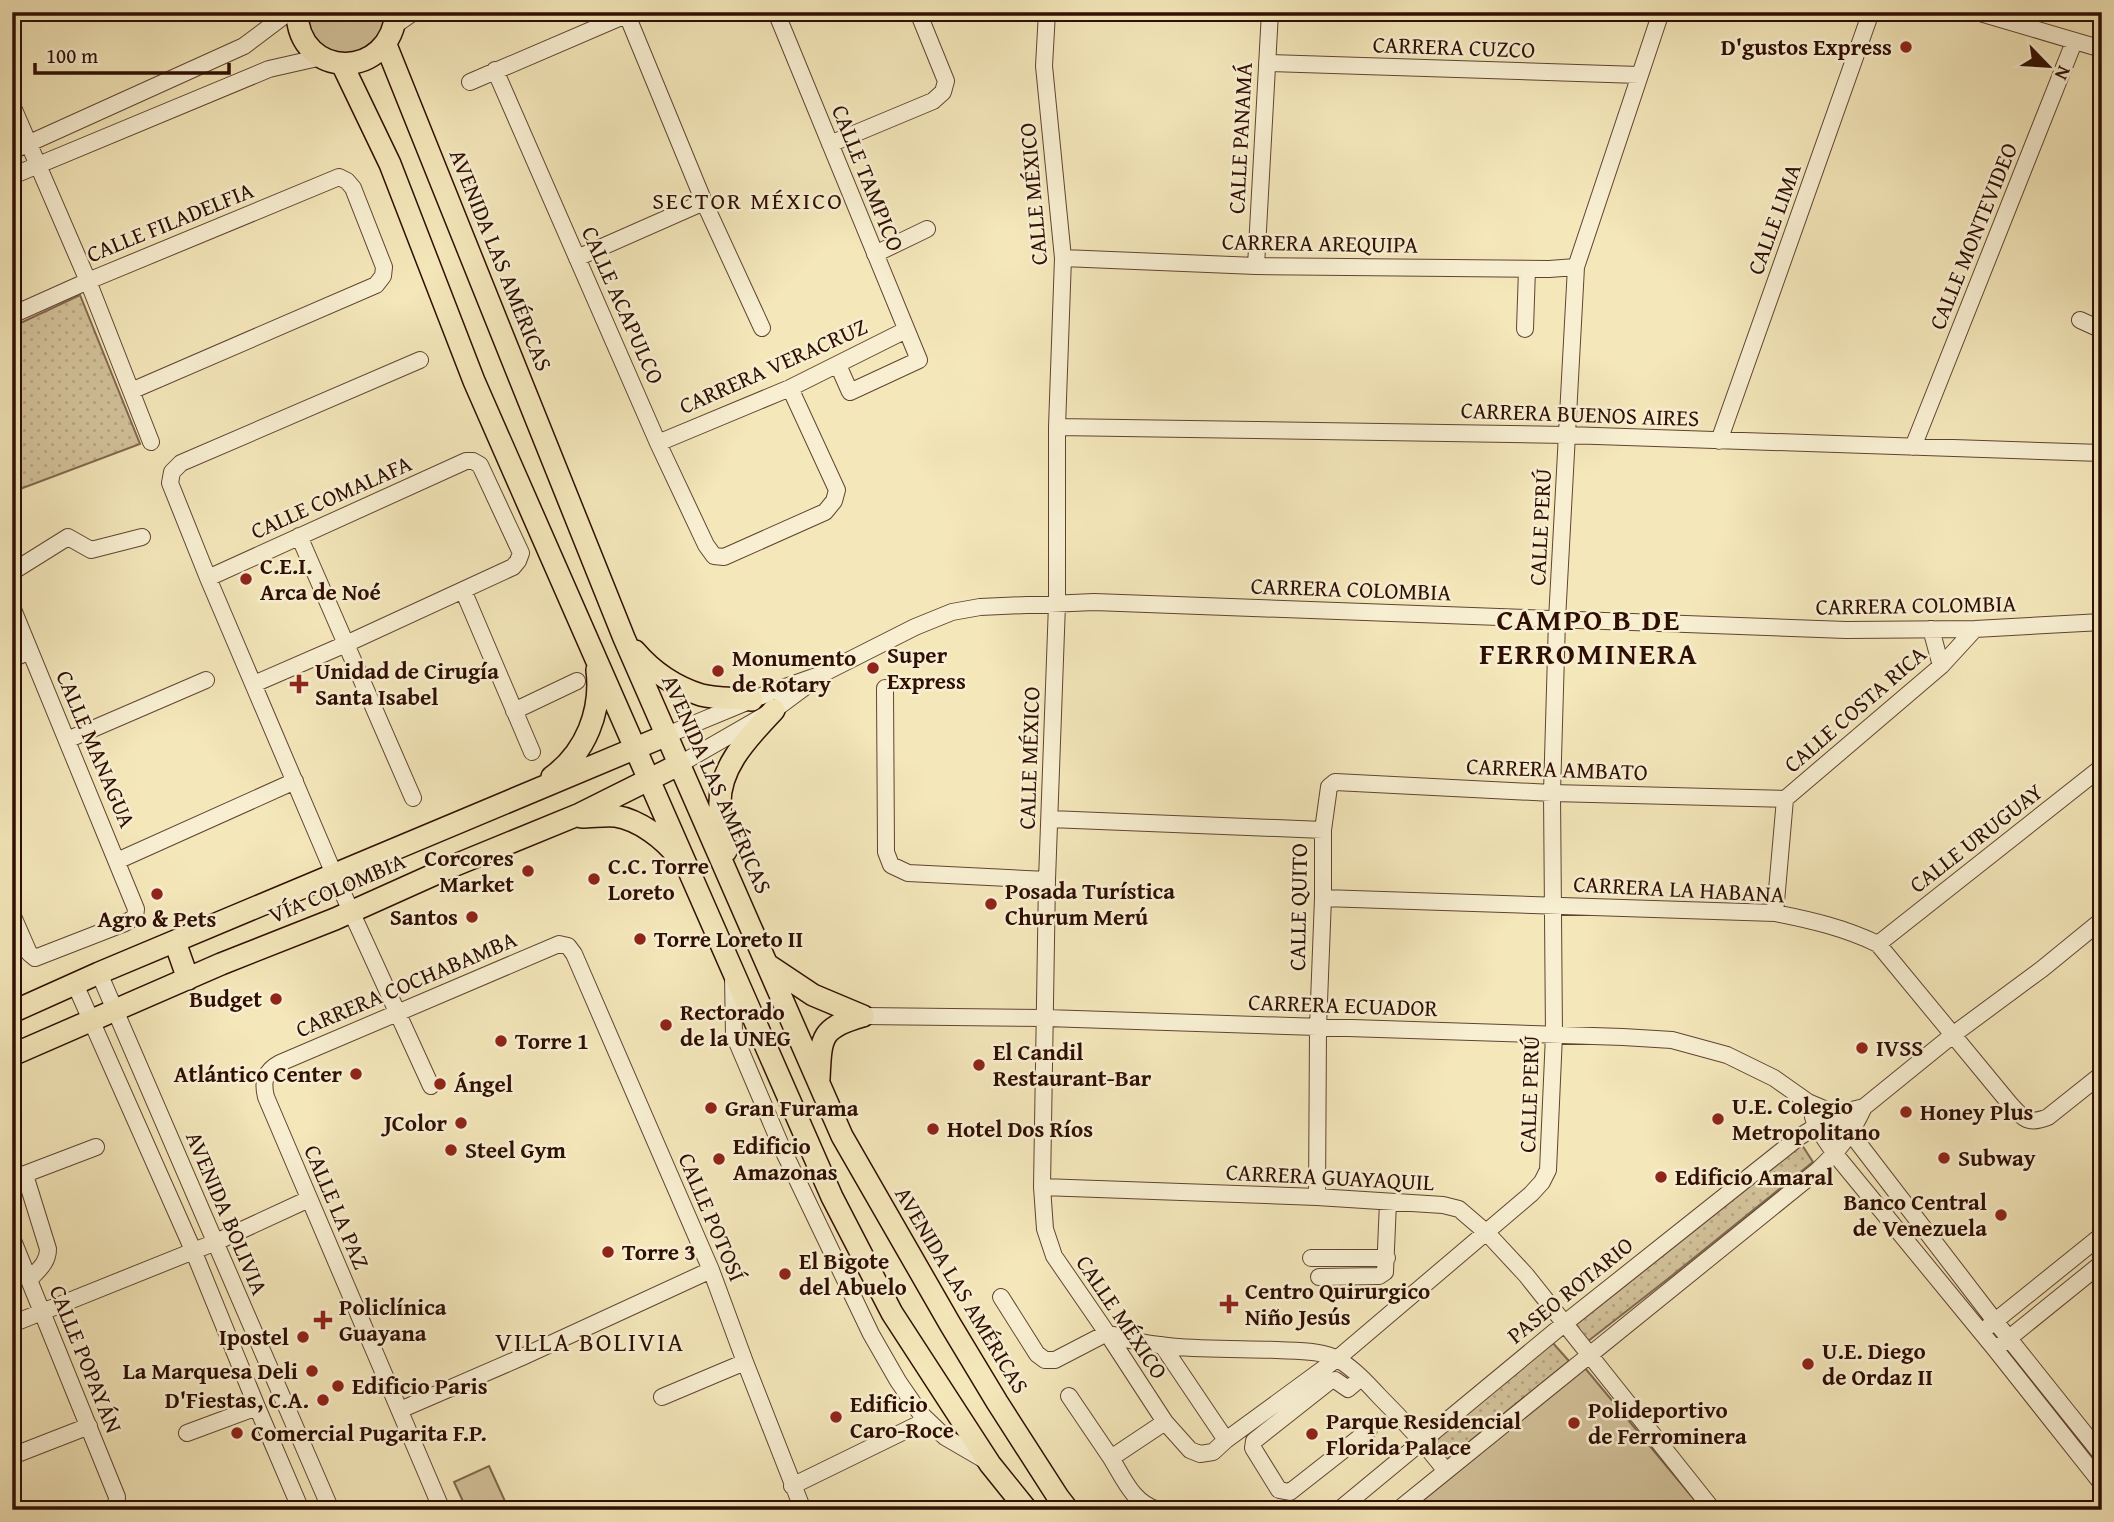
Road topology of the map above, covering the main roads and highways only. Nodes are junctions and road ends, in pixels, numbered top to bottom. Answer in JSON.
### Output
{"nodes":[{"id":1,"x":298,"y":12,"type":"edge"},
{"id":2,"x":392,"y":28,"type":"edge"},
{"id":3,"x":332,"y":61,"type":"junction"},
{"id":4,"x":624,"y":638,"type":"junction"},
{"id":5,"x":596,"y":657,"type":"junction"},
{"id":6,"x":751,"y":700,"type":"road end"},
{"id":7,"x":774,"y":710,"type":"road end"},
{"id":8,"x":667,"y":735,"type":"junction"},
{"id":9,"x":635,"y":748,"type":"junction"},
{"id":10,"x":680,"y":764,"type":"junction"},
{"id":11,"x":651,"y":780,"type":"junction"},
{"id":12,"x":536,"y":789,"type":"junction"},
{"id":13,"x":569,"y":817,"type":"junction"},
{"id":14,"x":729,"y":877,"type":"junction"},
{"id":15,"x":693,"y":878,"type":"junction"},
{"id":16,"x":174,"y":942,"type":"junction"},
{"id":17,"x":768,"y":965,"type":"junction"},
{"id":18,"x":188,"y":979,"type":"junction"},
{"id":19,"x":12,"y":1012,"type":"edge"},
{"id":20,"x":12,"y":1055,"type":"edge"},
{"id":21,"x":818,"y":1084,"type":"junction"},
{"id":22,"x":1027,"y":1510,"type":"edge"},
{"id":23,"x":1068,"y":1510,"type":"edge"}],
"edges":[{"from":1,"to":3,"type":"main road"},
{"from":2,"to":3,"type":"main road"},
{"from":2,"to":4,"type":"main road","name":"AVENIDA LAS AMÉRICAS"},
{"from":3,"to":5,"type":"main road"},
{"from":4,"to":6,"type":"main road"},
{"from":4,"to":8,"type":"main road","name":"AVENIDA LAS AMÉRICAS"},
{"from":5,"to":9,"type":"main road"},
{"from":5,"to":12,"type":"main road"},
{"from":7,"to":14,"type":"main road"},
{"from":8,"to":9,"type":"main road","name":"VÍA COLOMBIA"},
{"from":8,"to":10,"type":"main road","name":"AVENIDA LAS AMÉRICAS"},
{"from":9,"to":11,"type":"main road"},
{"from":9,"to":12,"type":"main road","name":"VÍA COLOMBIA"},
{"from":10,"to":11,"type":"main road","name":"VÍA COLOMBIA"},
{"from":10,"to":14,"type":"main road","name":"AVENIDA LAS AMÉRICAS"},
{"from":11,"to":13,"type":"main road","name":"VÍA COLOMBIA"},
{"from":11,"to":15,"type":"main road"},
{"from":12,"to":16,"type":"main road","name":"VÍA COLOMBIA"},
{"from":13,"to":15,"type":"main road"},
{"from":13,"to":18,"type":"main road","name":"VÍA COLOMBIA"},
{"from":14,"to":17,"type":"main road","name":"AVENIDA LAS AMÉRICAS"},
{"from":15,"to":22,"type":"main road"},
{"from":16,"to":18,"type":"main road"},
{"from":16,"to":19,"type":"main road","name":"VÍA COLOMBIA"},
{"from":17,"to":21,"type":"main road","name":"AVENIDA LAS AMÉRICAS"},
{"from":17,"to":21,"type":"main road"},
{"from":18,"to":20,"type":"main road","name":"VÍA COLOMBIA"},
{"from":21,"to":23,"type":"main road","name":"AVENIDA LAS AMÉRICAS"}]}
